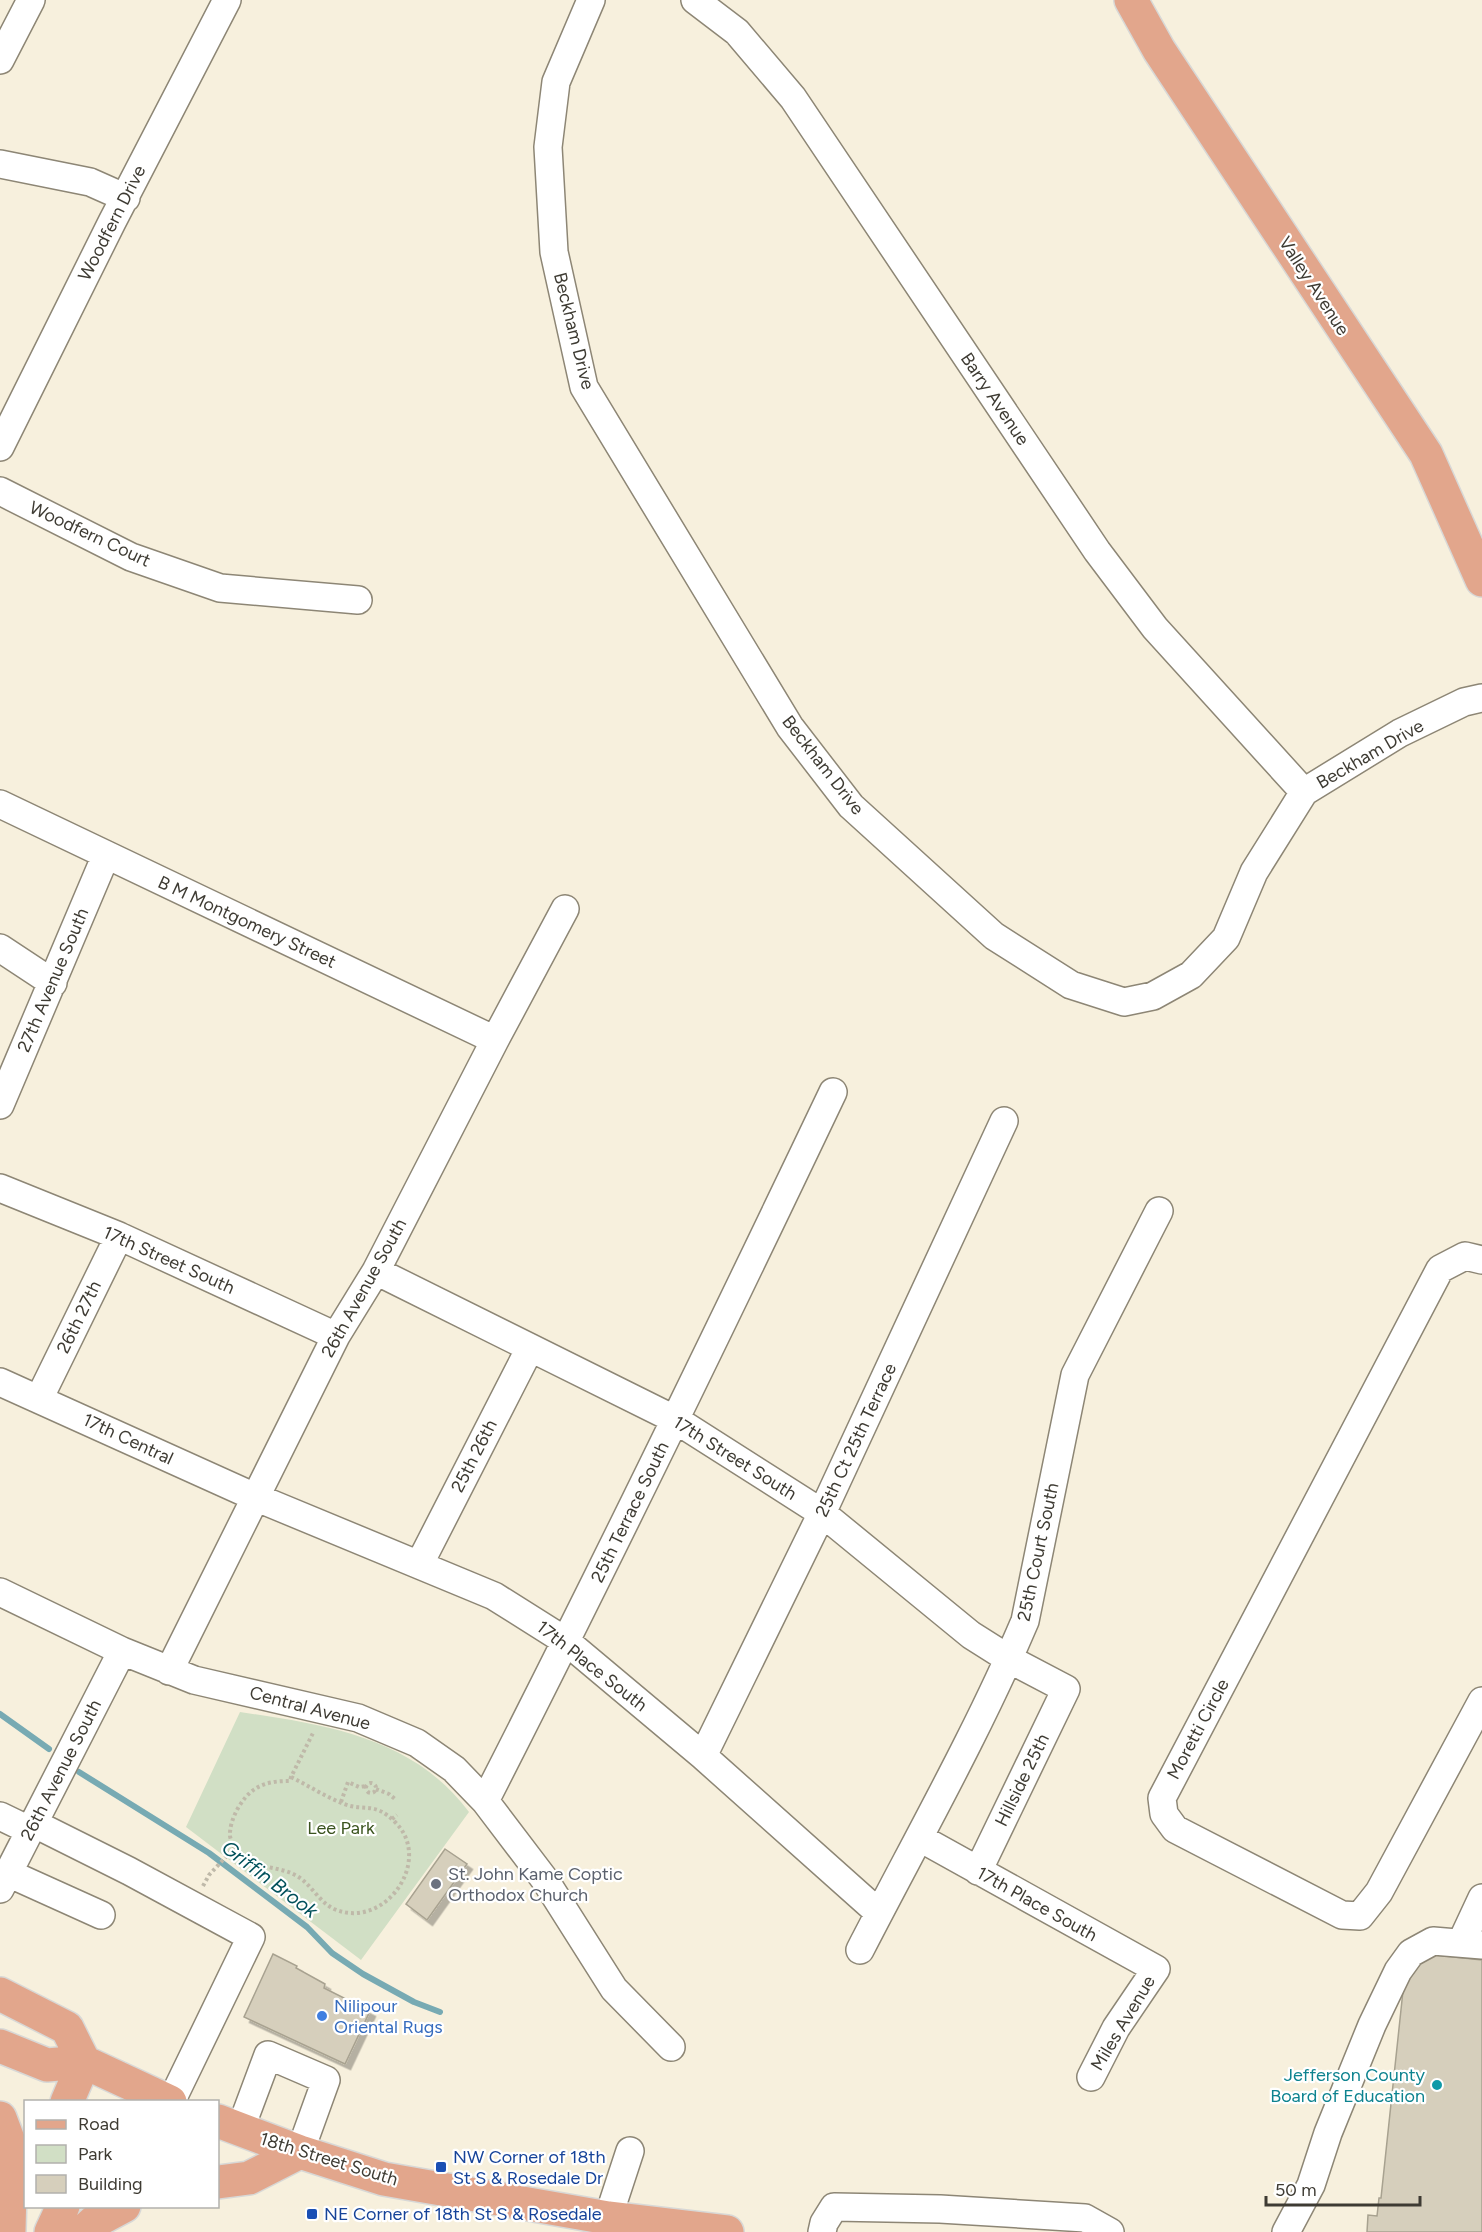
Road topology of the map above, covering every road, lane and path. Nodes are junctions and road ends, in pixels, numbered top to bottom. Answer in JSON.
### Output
{"nodes":[{"id":1,"x":30,"y":0,"type":"edge"},
{"id":2,"x":227,"y":0,"type":"edge"},
{"id":3,"x":591,"y":0,"type":"edge"},
{"id":4,"x":695,"y":0,"type":"edge"},
{"id":5,"x":1131,"y":0,"type":"edge"},
{"id":6,"x":0,"y":60,"type":"edge"},
{"id":7,"x":0,"y":164,"type":"edge"},
{"id":8,"x":126,"y":198,"type":"junction"},
{"id":9,"x":0,"y":447,"type":"edge"},
{"id":10,"x":0,"y":491,"type":"edge"},
{"id":11,"x":1482,"y":580,"type":"edge"},
{"id":12,"x":358,"y":600,"type":"dead end"},
{"id":13,"x":1482,"y":698,"type":"edge"},
{"id":14,"x":1304,"y":792,"type":"junction"},
{"id":15,"x":0,"y":804,"type":"edge"},
{"id":16,"x":106,"y":855,"type":"junction"},
{"id":17,"x":565,"y":909,"type":"dead end"},
{"id":18,"x":0,"y":948,"type":"edge"},
{"id":19,"x":53,"y":983,"type":"junction"},
{"id":20,"x":495,"y":1040,"type":"junction"},
{"id":21,"x":833,"y":1092,"type":"dead end"},
{"id":22,"x":0,"y":1105,"type":"edge"},
{"id":23,"x":1004,"y":1121,"type":"dead end"},
{"id":24,"x":0,"y":1188,"type":"edge"},
{"id":25,"x":1159,"y":1211,"type":"dead end"},
{"id":26,"x":119,"y":1236,"type":"junction"},
{"id":27,"x":1482,"y":1260,"type":"edge"},
{"id":28,"x":376,"y":1271,"type":"junction"},
{"id":29,"x":336,"y":1336,"type":"junction"},
{"id":30,"x":530,"y":1348,"type":"junction"},
{"id":31,"x":0,"y":1382,"type":"edge"},
{"id":32,"x":39,"y":1399,"type":"junction"},
{"id":33,"x":676,"y":1420,"type":"junction"},
{"id":34,"x":255,"y":1497,"type":"junction"},
{"id":35,"x":822,"y":1513,"type":"junction"},
{"id":36,"x":419,"y":1565,"type":"junction"},
{"id":37,"x":0,"y":1592,"type":"edge"},
{"id":38,"x":567,"y":1642,"type":"junction"},
{"id":39,"x":122,"y":1651,"type":"junction"},
{"id":40,"x":1009,"y":1659,"type":"junction"},
{"id":41,"x":169,"y":1671,"type":"junction"},
{"id":42,"x":1066,"y":1689,"type":"joint"},
{"id":43,"x":1482,"y":1701,"type":"edge"},
{"id":44,"x":316,"y":1726,"type":"dead end"},
{"id":45,"x":703,"y":1756,"type":"junction"},
{"id":46,"x":291,"y":1777,"type":"junction"},
{"id":47,"x":300,"y":1781,"type":"junction"},
{"id":48,"x":301,"y":1788,"type":"dead end"},
{"id":49,"x":325,"y":1794,"type":"junction"},
{"id":50,"x":317,"y":1796,"type":"dead end"},
{"id":51,"x":395,"y":1799,"type":"dead end"},
{"id":52,"x":485,"y":1801,"type":"junction"},
{"id":53,"x":341,"y":1802,"type":"junction"},
{"id":54,"x":397,"y":1815,"type":"dead end"},
{"id":55,"x":0,"y":1816,"type":"edge"},
{"id":56,"x":392,"y":1819,"type":"junction"},
{"id":57,"x":31,"y":1826,"type":"junction"},
{"id":58,"x":920,"y":1838,"type":"junction"},
{"id":59,"x":235,"y":1846,"type":"junction"},
{"id":60,"x":978,"y":1871,"type":"junction"},
{"id":61,"x":209,"y":1875,"type":"dead end"},
{"id":62,"x":4,"y":1881,"type":"edge"},
{"id":63,"x":1482,"y":1898,"type":"edge"},
{"id":64,"x":879,"y":1913,"type":"junction"},
{"id":65,"x":101,"y":1915,"type":"dead end"},
{"id":66,"x":1471,"y":1944,"type":"edge"},
{"id":67,"x":860,"y":1950,"type":"dead end"},
{"id":68,"x":1156,"y":1969,"type":"joint"},
{"id":69,"x":0,"y":1994,"type":"edge"},
{"id":70,"x":0,"y":2046,"type":"edge"},
{"id":71,"x":671,"y":2047,"type":"dead end"},
{"id":72,"x":84,"y":2062,"type":"junction"},
{"id":73,"x":1091,"y":2077,"type":"dead end"},
{"id":74,"x":114,"y":2090,"type":"edge"},
{"id":75,"x":68,"y":2100,"type":"edge"},
{"id":76,"x":162,"y":2100,"type":"edge"},
{"id":77,"x":172,"y":2100,"type":"edge"},
{"id":78,"x":0,"y":2118,"type":"edge"},
{"id":79,"x":229,"y":2126,"type":"edge"},
{"id":80,"x":630,"y":2151,"type":"dead end"},
{"id":81,"x":300,"y":2152,"type":"junction"},
{"id":82,"x":219,"y":2182,"type":"edge"},
{"id":83,"x":24,"y":2197,"type":"edge"},
{"id":84,"x":62,"y":2208,"type":"edge"},
{"id":85,"x":120,"y":2208,"type":"edge"},
{"id":86,"x":608,"y":2218,"type":"junction"},
{"id":87,"x":8,"y":2231,"type":"edge"},
{"id":88,"x":51,"y":2232,"type":"edge"},
{"id":89,"x":83,"y":2232,"type":"edge"},
{"id":90,"x":727,"y":2232,"type":"edge"},
{"id":91,"x":822,"y":2232,"type":"edge"},
{"id":92,"x":1110,"y":2232,"type":"edge"},
{"id":93,"x":1286,"y":2232,"type":"edge"}],
"edges":[{"from":1,"to":6,"type":"street"},
{"from":2,"to":8,"type":"street","name":"Woodfern Drive"},
{"from":3,"to":14,"type":"street","name":"Beckham Drive"},
{"from":4,"to":14,"type":"street","name":"Barry Avenue"},
{"from":5,"to":11,"type":"main road","name":"Valley Avenue"},
{"from":7,"to":8,"type":"street"},
{"from":8,"to":9,"type":"street","name":"Woodfern Drive"},
{"from":10,"to":12,"type":"street","name":"Woodfern Court"},
{"from":13,"to":14,"type":"street","name":"Beckham Drive"},
{"from":15,"to":16,"type":"street","name":"B M Montgomery Street"},
{"from":16,"to":19,"type":"street","name":"27th Avenue South"},
{"from":16,"to":20,"type":"street","name":"B M Montgomery Street"},
{"from":17,"to":20,"type":"street","name":"26th Avenue South"},
{"from":18,"to":19,"type":"street"},
{"from":19,"to":22,"type":"street","name":"27th Avenue South"},
{"from":20,"to":28,"type":"street","name":"26th Avenue South"},
{"from":21,"to":33,"type":"street","name":"25th Terrace South"},
{"from":23,"to":35,"type":"street","name":"25th Ct 25th Terrace"},
{"from":24,"to":26,"type":"street","name":"17th Street South"},
{"from":25,"to":40,"type":"street","name":"25th Court South"},
{"from":26,"to":29,"type":"street","name":"17th Street South"},
{"from":26,"to":32,"type":"street","name":"26th 27th"},
{"from":27,"to":43,"type":"street","name":"Moretti Circle"},
{"from":28,"to":29,"type":"street","name":"26th Avenue South"},
{"from":28,"to":30,"type":"street","name":"17th Street South"},
{"from":29,"to":34,"type":"street","name":"26th Avenue South"},
{"from":30,"to":33,"type":"street","name":"17th Street South"},
{"from":30,"to":36,"type":"street","name":"25th 26th"},
{"from":31,"to":32,"type":"street","name":"17th Central"},
{"from":32,"to":34,"type":"street","name":"17th Central"},
{"from":33,"to":35,"type":"street","name":"17th Street South"},
{"from":33,"to":38,"type":"street","name":"25th Terrace South"},
{"from":34,"to":36,"type":"street","name":"17th Place South"},
{"from":34,"to":41,"type":"street","name":"26th Avenue South"},
{"from":35,"to":40,"type":"street","name":"17th Street South"},
{"from":35,"to":45,"type":"street","name":"25th Ct 25th Terrace"},
{"from":36,"to":38,"type":"street","name":"17th Place South"},
{"from":37,"to":39,"type":"street","name":"Central Avenue"},
{"from":38,"to":45,"type":"street","name":"17th Place South"},
{"from":38,"to":52,"type":"street","name":"25th Terrace South"},
{"from":39,"to":41,"type":"street","name":"Central Avenue"},
{"from":39,"to":57,"type":"street","name":"26th Avenue South"},
{"from":40,"to":42,"type":"street","name":"17th Street South"},
{"from":40,"to":58,"type":"street","name":"25th Court South"},
{"from":41,"to":52,"type":"street","name":"Central Avenue"},
{"from":42,"to":60,"type":"street","name":"Hillside 25th"},
{"from":44,"to":46,"type":"path"},
{"from":45,"to":64,"type":"street","name":"17th Place South"},
{"from":46,"to":47,"type":"path"},
{"from":46,"to":59,"type":"path"},
{"from":47,"to":48,"type":"path"},
{"from":47,"to":49,"type":"path"},
{"from":49,"to":50,"type":"path"},
{"from":49,"to":53,"type":"path"},
{"from":51,"to":53,"type":"path"},
{"from":52,"to":71,"type":"street","name":"Central Avenue"},
{"from":53,"to":56,"type":"path"},
{"from":54,"to":56,"type":"path"},
{"from":55,"to":57,"type":"street"},
{"from":56,"to":59,"type":"path"},
{"from":57,"to":62,"type":"street","name":"26th Avenue South"},
{"from":57,"to":77,"type":"street"},
{"from":58,"to":60,"type":"street","name":"17th Place South"},
{"from":58,"to":64,"type":"street","name":"25th Court South"},
{"from":59,"to":61,"type":"path"},
{"from":60,"to":68,"type":"street","name":"17th Place South"},
{"from":62,"to":65,"type":"street"},
{"from":63,"to":66,"type":"street"},
{"from":64,"to":67,"type":"street","name":"25th Court South"},
{"from":66,"to":93,"type":"street"},
{"from":68,"to":73,"type":"street","name":"Miles Avenue"},
{"from":69,"to":72,"type":"main road"},
{"from":70,"to":72,"type":"main road"},
{"from":72,"to":74,"type":"main road"},
{"from":72,"to":75,"type":"main road"},
{"from":74,"to":76,"type":"main road"},
{"from":78,"to":87,"type":"main road"},
{"from":79,"to":81,"type":"main road","name":"18th Street South"},
{"from":79,"to":81,"type":"street"},
{"from":80,"to":86,"type":"street"},
{"from":81,"to":82,"type":"main road"},
{"from":81,"to":86,"type":"main road","name":"18th Street South"},
{"from":83,"to":87,"type":"main road"},
{"from":84,"to":88,"type":"main road"},
{"from":85,"to":89,"type":"main road"},
{"from":86,"to":90,"type":"main road","name":"18th Street South"},
{"from":91,"to":92,"type":"street"}]}
